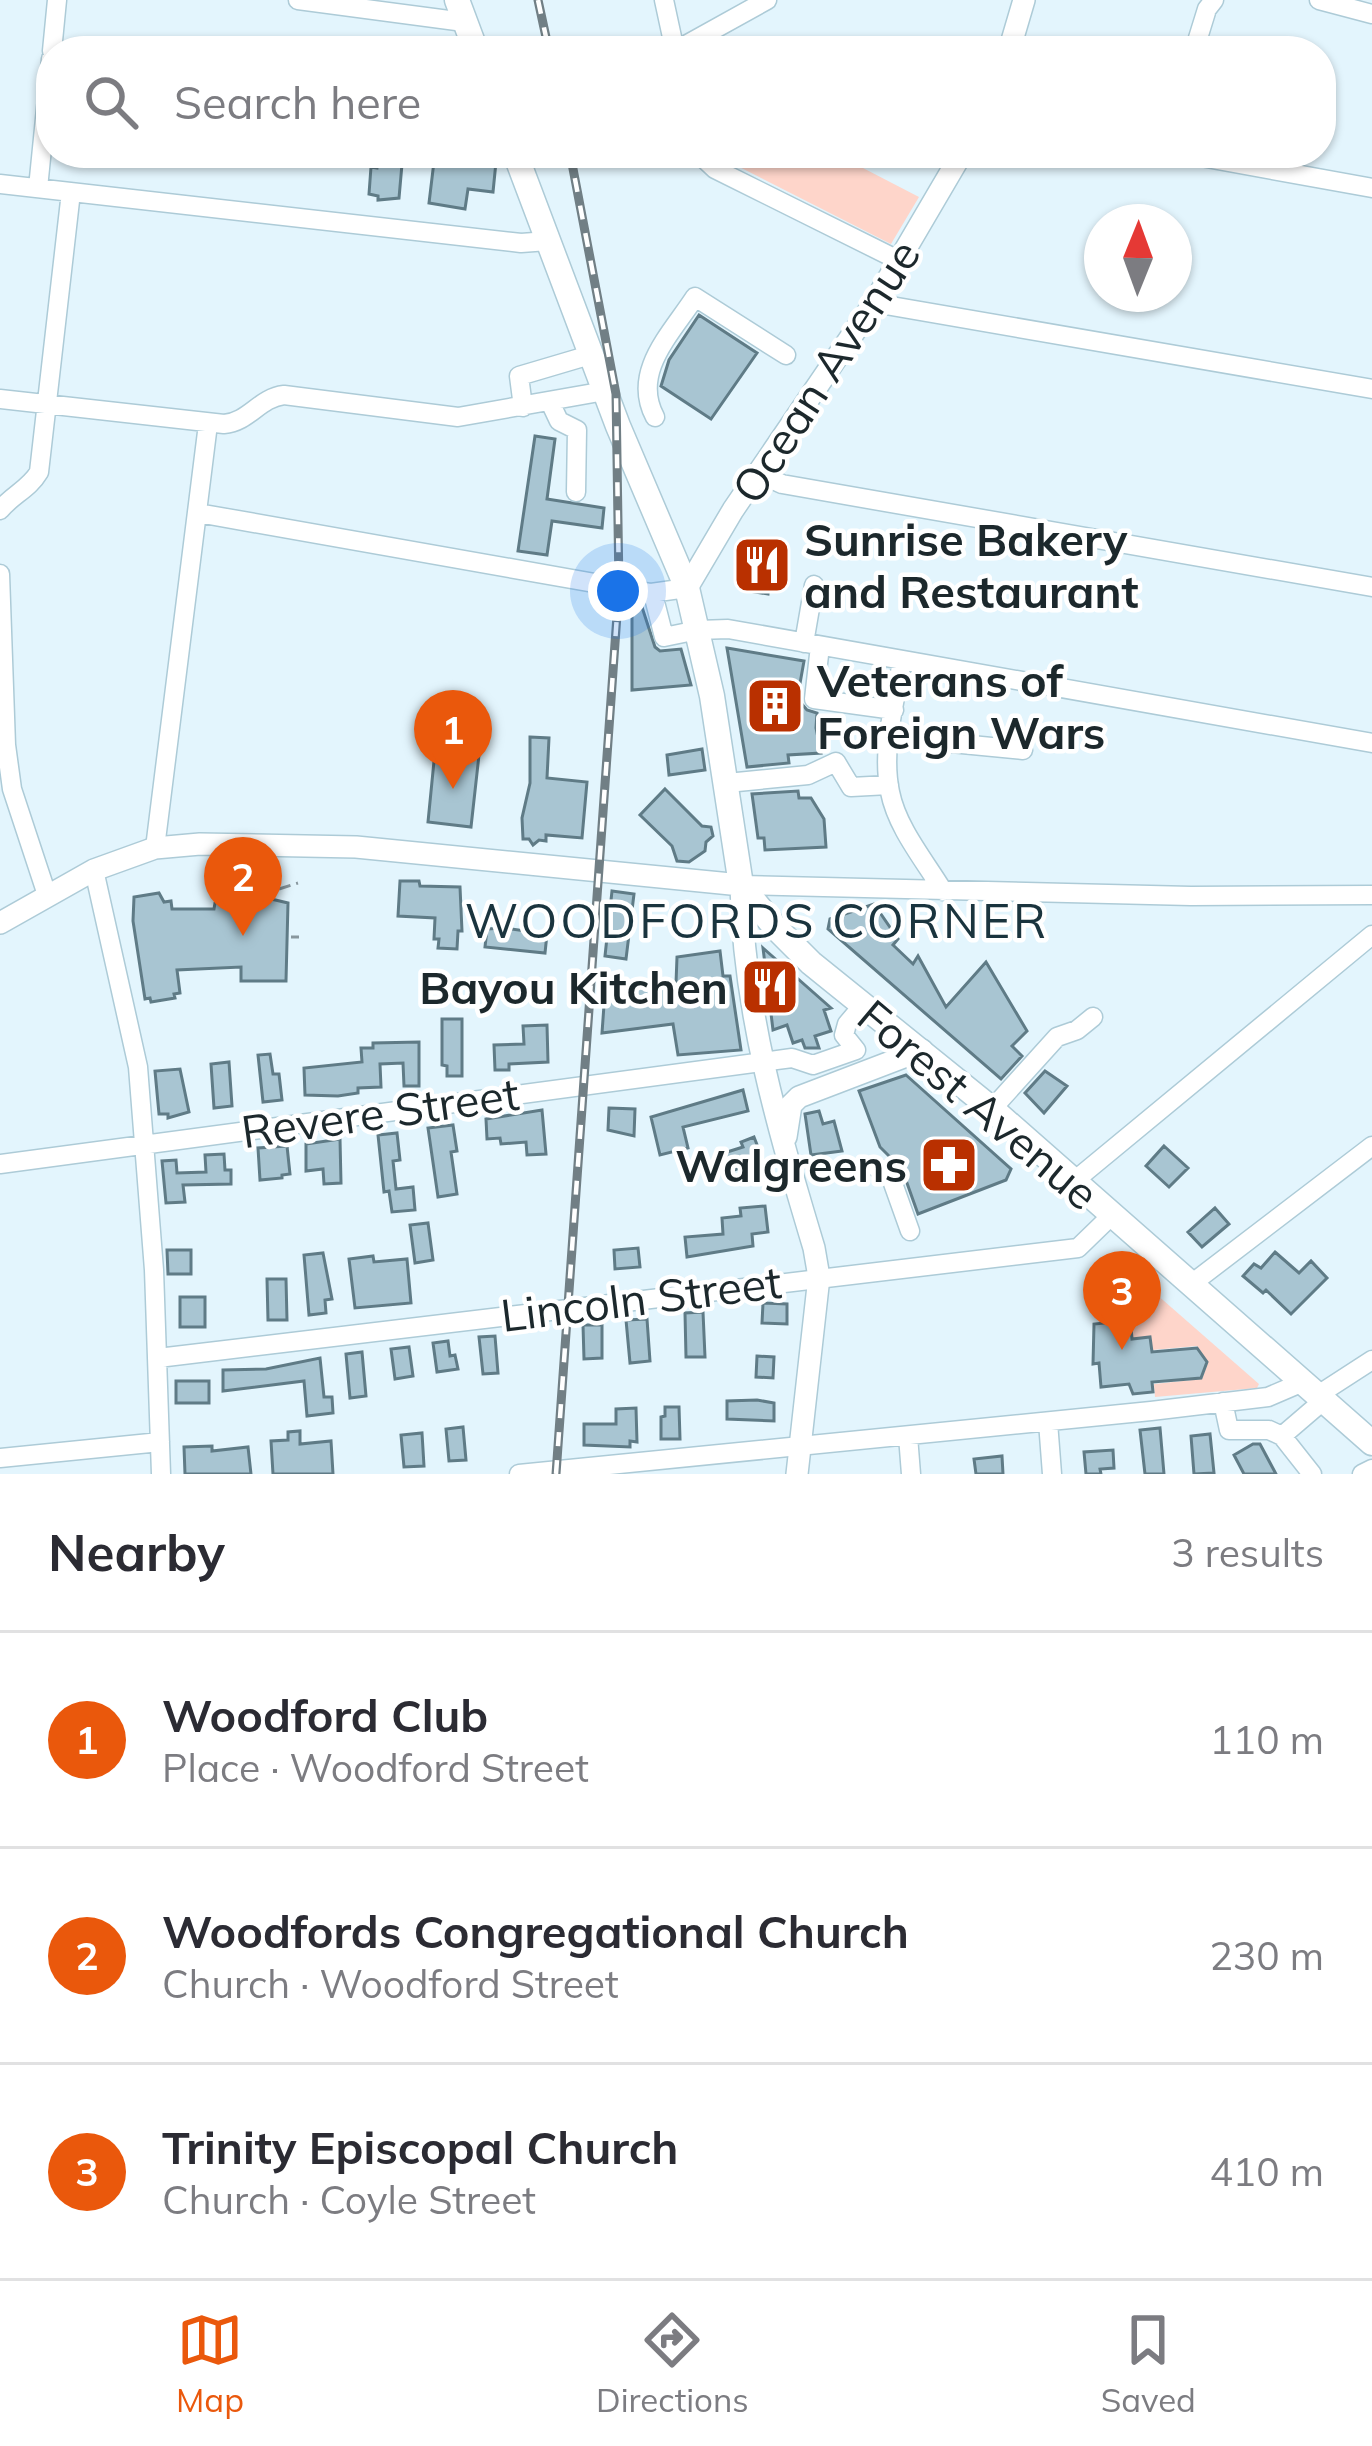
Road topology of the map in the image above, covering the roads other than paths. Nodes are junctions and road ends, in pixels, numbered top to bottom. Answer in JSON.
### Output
{"nodes":[{"id":1,"x":57,"y":0,"type":"edge"},
{"id":2,"x":298,"y":0,"type":"edge"},
{"id":3,"x":664,"y":0,"type":"edge"},
{"id":4,"x":767,"y":0,"type":"edge"},
{"id":5,"x":1024,"y":0,"type":"edge"},
{"id":6,"x":1214,"y":0,"type":"edge"},
{"id":7,"x":1319,"y":0,"type":"edge"},
{"id":8,"x":461,"y":11,"type":"edge"},
{"id":9,"x":1372,"y":14,"type":"edge"},
{"id":10,"x":53,"y":36,"type":"edge"},
{"id":11,"x":672,"y":36,"type":"edge"},
{"id":12,"x":702,"y":36,"type":"edge"},
{"id":13,"x":1013,"y":36,"type":"edge"},
{"id":14,"x":1199,"y":36,"type":"edge"},
{"id":15,"x":40,"y":168,"type":"edge"},
{"id":16,"x":521,"y":168,"type":"edge"},
{"id":17,"x":713,"y":168,"type":"edge"},
{"id":18,"x":953,"y":168,"type":"edge"},
{"id":19,"x":1262,"y":168,"type":"edge"},
{"id":20,"x":0,"y":184,"type":"edge"},
{"id":21,"x":38,"y":188,"type":"junction"},
{"id":22,"x":1372,"y":188,"type":"edge"},
{"id":23,"x":71,"y":192,"type":"junction"},
{"id":24,"x":548,"y":242,"type":"junction"},
{"id":25,"x":900,"y":261,"type":"junction"},
{"id":26,"x":874,"y":303,"type":"junction"},
{"id":27,"x":590,"y":355,"type":"junction"},
{"id":28,"x":787,"y":355,"type":"dead end"},
{"id":29,"x":1372,"y":389,"type":"edge"},
{"id":30,"x":605,"y":391,"type":"junction"},
{"id":31,"x":0,"y":399,"type":"edge"},
{"id":32,"x":550,"y":402,"type":"junction"},
{"id":33,"x":46,"y":405,"type":"junction"},
{"id":34,"x":524,"y":407,"type":"junction"},
{"id":35,"x":655,"y":417,"type":"dead end"},
{"id":36,"x":208,"y":424,"type":"junction"},
{"id":37,"x":760,"y":474,"type":"junction"},
{"id":38,"x":576,"y":493,"type":"dead end"},
{"id":39,"x":0,"y":511,"type":"edge"},
{"id":40,"x":198,"y":513,"type":"junction"},
{"id":41,"x":0,"y":574,"type":"edge"},
{"id":42,"x":0,"y":585,"type":"edge"},
{"id":43,"x":814,"y":585,"type":"dead end"},
{"id":44,"x":1372,"y":587,"type":"edge"},
{"id":45,"x":687,"y":588,"type":"junction"},
{"id":46,"x":653,"y":593,"type":"junction"},
{"id":47,"x":698,"y":630,"type":"junction"},
{"id":48,"x":812,"y":645,"type":"junction"},
{"id":49,"x":902,"y":662,"type":"junction"},
{"id":50,"x":894,"y":710,"type":"junction"},
{"id":51,"x":889,"y":737,"type":"junction"},
{"id":52,"x":1372,"y":743,"type":"edge"},
{"id":53,"x":1023,"y":750,"type":"dead end"},
{"id":54,"x":727,"y":782,"type":"junction"},
{"id":55,"x":889,"y":784,"type":"junction"},
{"id":56,"x":155,"y":848,"type":"junction"},
{"id":57,"x":94,"y":870,"type":"junction"},
{"id":58,"x":741,"y":885,"type":"junction"},
{"id":59,"x":944,"y":891,"type":"junction"},
{"id":60,"x":47,"y":895,"type":"junction"},
{"id":61,"x":1372,"y":895,"type":"edge"},
{"id":62,"x":0,"y":923,"type":"edge"},
{"id":63,"x":1372,"y":935,"type":"edge"},
{"id":64,"x":863,"y":1005,"type":"junction"},
{"id":65,"x":1093,"y":1017,"type":"dead end"},
{"id":66,"x":856,"y":1050,"type":"junction"},
{"id":67,"x":922,"y":1050,"type":"junction"},
{"id":68,"x":878,"y":1069,"type":"junction"},
{"id":69,"x":763,"y":1071,"type":"junction"},
{"id":70,"x":799,"y":1097,"type":"junction"},
{"id":71,"x":992,"y":1109,"type":"junction"},
{"id":72,"x":146,"y":1144,"type":"junction"},
{"id":73,"x":1372,"y":1146,"type":"edge"},
{"id":74,"x":786,"y":1150,"type":"junction"},
{"id":75,"x":0,"y":1164,"type":"edge"},
{"id":76,"x":874,"y":1166,"type":"dead end"},
{"id":77,"x":1073,"y":1182,"type":"junction"},
{"id":78,"x":1111,"y":1216,"type":"junction"},
{"id":79,"x":910,"y":1231,"type":"dead end"},
{"id":80,"x":818,"y":1277,"type":"junction"},
{"id":81,"x":1190,"y":1285,"type":"junction"},
{"id":82,"x":158,"y":1358,"type":"junction"},
{"id":83,"x":1372,"y":1360,"type":"edge"},
{"id":84,"x":1315,"y":1392,"type":"junction"},
{"id":85,"x":1223,"y":1402,"type":"junction"},
{"id":86,"x":1048,"y":1422,"type":"junction"},
{"id":87,"x":908,"y":1436,"type":"junction"},
{"id":88,"x":1282,"y":1436,"type":"junction"},
{"id":89,"x":160,"y":1442,"type":"junction"},
{"id":90,"x":1372,"y":1443,"type":"edge"},
{"id":91,"x":800,"y":1446,"type":"junction"},
{"id":92,"x":0,"y":1458,"type":"edge"},
{"id":93,"x":1372,"y":1469,"type":"edge"},
{"id":94,"x":161,"y":1474,"type":"edge"},
{"id":95,"x":519,"y":1474,"type":"edge"},
{"id":96,"x":797,"y":1474,"type":"edge"},
{"id":97,"x":911,"y":1474,"type":"edge"},
{"id":98,"x":1052,"y":1474,"type":"edge"},
{"id":99,"x":1312,"y":1474,"type":"edge"},
{"id":100,"x":1363,"y":1474,"type":"edge"}],
"edges":[{"from":1,"to":10,"type":"street"},
{"from":2,"to":8,"type":"street"},
{"from":3,"to":11,"type":"street"},
{"from":4,"to":12,"type":"street"},
{"from":5,"to":13,"type":"main road"},
{"from":6,"to":14,"type":"street"},
{"from":7,"to":9,"type":"street"},
{"from":15,"to":21,"type":"street"},
{"from":16,"to":24,"type":"highway"},
{"from":17,"to":25,"type":"street"},
{"from":18,"to":25,"type":"main road","name":"Ocean Avenue"},
{"from":19,"to":22,"type":"street"},
{"from":20,"to":21,"type":"street"},
{"from":21,"to":23,"type":"street"},
{"from":23,"to":24,"type":"street"},
{"from":23,"to":33,"type":"street"},
{"from":24,"to":27,"type":"highway"},
{"from":25,"to":26,"type":"main road","name":"Ocean Avenue"},
{"from":26,"to":29,"type":"street"},
{"from":26,"to":37,"type":"main road","name":"Ocean Avenue"},
{"from":27,"to":30,"type":"highway"},
{"from":27,"to":34,"type":"street"},
{"from":28,"to":35,"type":"street"},
{"from":30,"to":32,"type":"street"},
{"from":30,"to":45,"type":"highway"},
{"from":31,"to":33,"type":"street"},
{"from":32,"to":34,"type":"street"},
{"from":32,"to":38,"type":"street"},
{"from":33,"to":36,"type":"street"},
{"from":33,"to":39,"type":"street"},
{"from":34,"to":36,"type":"street"},
{"from":36,"to":40,"type":"street"},
{"from":37,"to":44,"type":"street"},
{"from":37,"to":45,"type":"main road","name":"Ocean Avenue"},
{"from":40,"to":46,"type":"street"},
{"from":40,"to":56,"type":"street"},
{"from":41,"to":42,"type":"street"},
{"from":42,"to":60,"type":"street"},
{"from":43,"to":48,"type":"street"},
{"from":45,"to":46,"type":"street"},
{"from":45,"to":47,"type":"highway"},
{"from":46,"to":47,"type":"street"},
{"from":47,"to":48,"type":"street"},
{"from":47,"to":54,"type":"highway"},
{"from":48,"to":49,"type":"street"},
{"from":48,"to":50,"type":"street"},
{"from":49,"to":50,"type":"street"},
{"from":49,"to":52,"type":"street"},
{"from":50,"to":51,"type":"street"},
{"from":51,"to":53,"type":"street"},
{"from":51,"to":55,"type":"street"},
{"from":54,"to":55,"type":"street"},
{"from":54,"to":58,"type":"highway"},
{"from":55,"to":59,"type":"street"},
{"from":56,"to":57,"type":"main road"},
{"from":56,"to":58,"type":"main road"},
{"from":57,"to":60,"type":"main road"},
{"from":57,"to":72,"type":"street"},
{"from":58,"to":59,"type":"street"},
{"from":58,"to":64,"type":"highway","name":"Forest Avenue"},
{"from":58,"to":69,"type":"main road"},
{"from":59,"to":61,"type":"street"},
{"from":60,"to":62,"type":"main road"},
{"from":63,"to":77,"type":"street"},
{"from":64,"to":66,"type":"street"},
{"from":64,"to":67,"type":"highway","name":"Forest Avenue"},
{"from":65,"to":71,"type":"street"},
{"from":66,"to":68,"type":"street"},
{"from":66,"to":69,"type":"street","name":"Revere Street"},
{"from":67,"to":68,"type":"main road"},
{"from":67,"to":71,"type":"highway","name":"Forest Avenue"},
{"from":68,"to":70,"type":"main road"},
{"from":69,"to":70,"type":"street"},
{"from":69,"to":72,"type":"street","name":"Revere Street"},
{"from":69,"to":74,"type":"main road"},
{"from":70,"to":74,"type":"main road"},
{"from":71,"to":77,"type":"highway","name":"Forest Avenue"},
{"from":72,"to":75,"type":"street","name":"Revere Street"},
{"from":72,"to":82,"type":"street"},
{"from":73,"to":81,"type":"street"},
{"from":74,"to":80,"type":"main road"},
{"from":76,"to":79,"type":"street"},
{"from":77,"to":78,"type":"highway","name":"Forest Avenue"},
{"from":78,"to":80,"type":"street","name":"Lincoln Street"},
{"from":78,"to":81,"type":"highway","name":"Forest Avenue"},
{"from":80,"to":82,"type":"street","name":"Lincoln Street"},
{"from":80,"to":91,"type":"main road"},
{"from":81,"to":84,"type":"highway","name":"Forest Avenue"},
{"from":82,"to":89,"type":"street"},
{"from":83,"to":84,"type":"street"},
{"from":84,"to":85,"type":"street"},
{"from":84,"to":88,"type":"street"},
{"from":84,"to":90,"type":"highway","name":"Forest Avenue"},
{"from":85,"to":86,"type":"street"},
{"from":85,"to":88,"type":"street"},
{"from":86,"to":87,"type":"street"},
{"from":86,"to":98,"type":"street"},
{"from":87,"to":91,"type":"street"},
{"from":87,"to":97,"type":"street"},
{"from":88,"to":99,"type":"street"},
{"from":89,"to":92,"type":"street"},
{"from":89,"to":94,"type":"street"},
{"from":91,"to":95,"type":"street"},
{"from":91,"to":96,"type":"main road"},
{"from":93,"to":100,"type":"street"}]}
